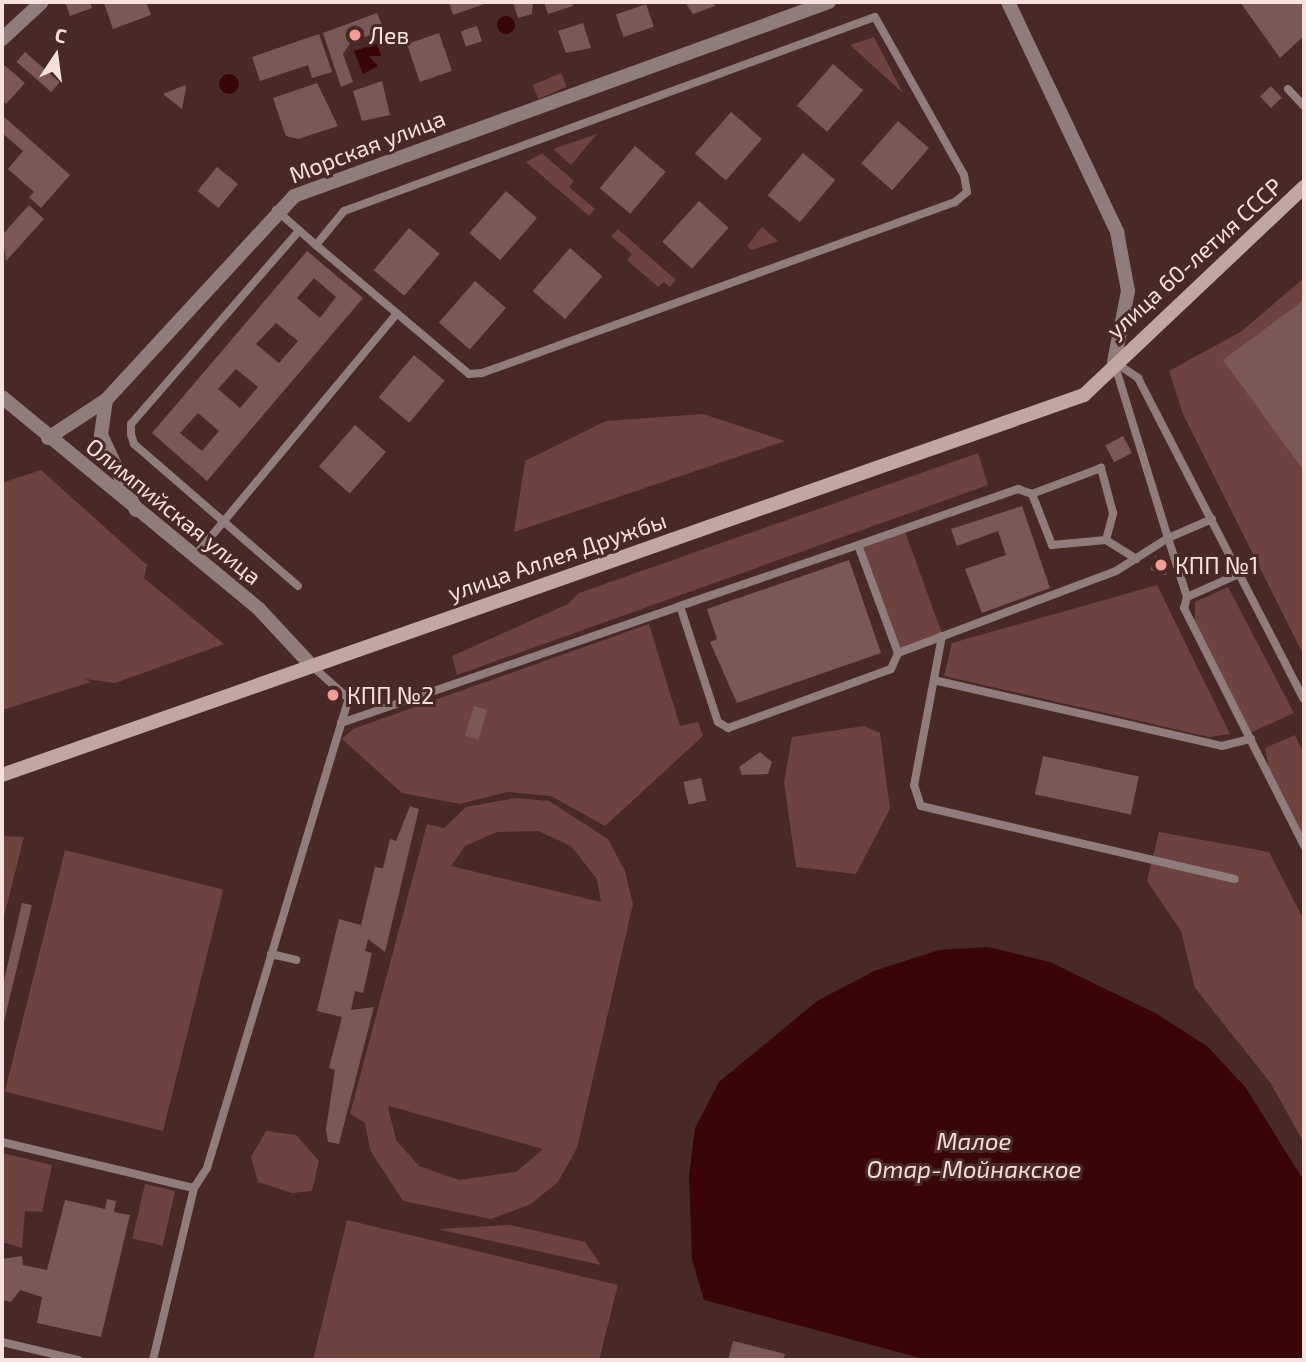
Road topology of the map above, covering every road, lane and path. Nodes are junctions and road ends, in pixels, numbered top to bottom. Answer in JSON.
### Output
{"nodes":[{"id":1,"x":42,"y":2,"type":"edge"},
{"id":2,"x":829,"y":2,"type":"edge"},
{"id":3,"x":1008,"y":2,"type":"edge"},
{"id":4,"x":2,"y":39,"type":"edge"},
{"id":5,"x":1288,"y":89,"type":"dead end"},
{"id":6,"x":1304,"y":106,"type":"edge"},
{"id":7,"x":1304,"y":187,"type":"edge"},
{"id":8,"x":275,"y":210,"type":"junction"},
{"id":9,"x":299,"y":231,"type":"junction"},
{"id":10,"x":316,"y":245,"type":"junction"},
{"id":11,"x":397,"y":313,"type":"junction"},
{"id":12,"x":1114,"y":362,"type":"junction"},
{"id":13,"x":2,"y":397,"type":"edge"},
{"id":14,"x":106,"y":400,"type":"junction"},
{"id":15,"x":48,"y":438,"type":"junction"},
{"id":16,"x":1032,"y":494,"type":"junction"},
{"id":17,"x":136,"y":510,"type":"junction"},
{"id":18,"x":1212,"y":519,"type":"junction"},
{"id":19,"x":223,"y":521,"type":"junction"},
{"id":20,"x":1168,"y":538,"type":"junction"},
{"id":21,"x":1107,"y":540,"type":"junction"},
{"id":22,"x":858,"y":545,"type":"junction"},
{"id":23,"x":194,"y":557,"type":"junction"},
{"id":24,"x":1136,"y":558,"type":"junction"},
{"id":25,"x":1239,"y":574,"type":"junction"},
{"id":26,"x":298,"y":586,"type":"dead end"},
{"id":27,"x":1187,"y":597,"type":"junction"},
{"id":28,"x":680,"y":606,"type":"junction"},
{"id":29,"x":942,"y":636,"type":"junction"},
{"id":30,"x":898,"y":653,"type":"junction"},
{"id":31,"x":313,"y":666,"type":"junction"},
{"id":32,"x":938,"y":681,"type":"junction"},
{"id":33,"x":1304,"y":699,"type":"edge"},
{"id":34,"x":341,"y":723,"type":"junction"},
{"id":35,"x":1251,"y":739,"type":"junction"},
{"id":36,"x":2,"y":775,"type":"edge"},
{"id":37,"x":1304,"y":846,"type":"edge"},
{"id":38,"x":1235,"y":879,"type":"dead end"},
{"id":39,"x":271,"y":954,"type":"junction"},
{"id":40,"x":296,"y":960,"type":"dead end"},
{"id":41,"x":2,"y":1142,"type":"edge"},
{"id":42,"x":194,"y":1188,"type":"junction"},
{"id":43,"x":2,"y":1342,"type":"edge"},
{"id":44,"x":79,"y":1360,"type":"edge"},
{"id":45,"x":153,"y":1360,"type":"edge"}],
"edges":[{"from":1,"to":4,"type":"street"},
{"from":2,"to":8,"type":"street","name":"Морская улица"},
{"from":3,"to":12,"type":"street"},
{"from":5,"to":6,"type":"lane"},
{"from":7,"to":12,"type":"main road","name":"улица 60-летия СССР"},
{"from":8,"to":9,"type":"lane"},
{"from":8,"to":14,"type":"street","name":"Морская улица"},
{"from":9,"to":10,"type":"lane"},
{"from":9,"to":19,"type":"lane"},
{"from":10,"to":11,"type":"lane"},
{"from":10,"to":11,"type":"lane"},
{"from":11,"to":19,"type":"lane"},
{"from":12,"to":18,"type":"lane"},
{"from":12,"to":20,"type":"lane"},
{"from":12,"to":31,"type":"main road","name":"улица Аллея Дружбы"},
{"from":13,"to":15,"type":"street","name":"Олимпийская улица"},
{"from":14,"to":15,"type":"street","name":"Морская улица"},
{"from":14,"to":17,"type":"street"},
{"from":15,"to":17,"type":"street","name":"Олимпийская улица"},
{"from":16,"to":21,"type":"lane"},
{"from":16,"to":21,"type":"lane"},
{"from":16,"to":22,"type":"lane"},
{"from":17,"to":23,"type":"street","name":"Олимпийская улица"},
{"from":18,"to":20,"type":"lane"},
{"from":18,"to":25,"type":"lane"},
{"from":19,"to":23,"type":"lane"},
{"from":19,"to":26,"type":"lane"},
{"from":20,"to":24,"type":"lane"},
{"from":20,"to":27,"type":"lane"},
{"from":21,"to":24,"type":"lane"},
{"from":22,"to":28,"type":"lane"},
{"from":22,"to":30,"type":"lane"},
{"from":23,"to":31,"type":"street","name":"Олимпийская улица"},
{"from":24,"to":29,"type":"lane"},
{"from":25,"to":27,"type":"lane"},
{"from":25,"to":33,"type":"lane"},
{"from":27,"to":35,"type":"lane"},
{"from":28,"to":30,"type":"lane"},
{"from":28,"to":34,"type":"lane"},
{"from":29,"to":30,"type":"lane"},
{"from":29,"to":32,"type":"lane"},
{"from":31,"to":34,"type":"lane"},
{"from":31,"to":36,"type":"main road","name":"улица Аллея Дружбы"},
{"from":32,"to":35,"type":"lane"},
{"from":32,"to":38,"type":"lane"},
{"from":34,"to":39,"type":"lane"},
{"from":35,"to":37,"type":"lane"},
{"from":39,"to":40,"type":"lane"},
{"from":39,"to":42,"type":"lane"},
{"from":41,"to":42,"type":"lane"},
{"from":42,"to":45,"type":"lane"},
{"from":43,"to":44,"type":"lane"}]}
